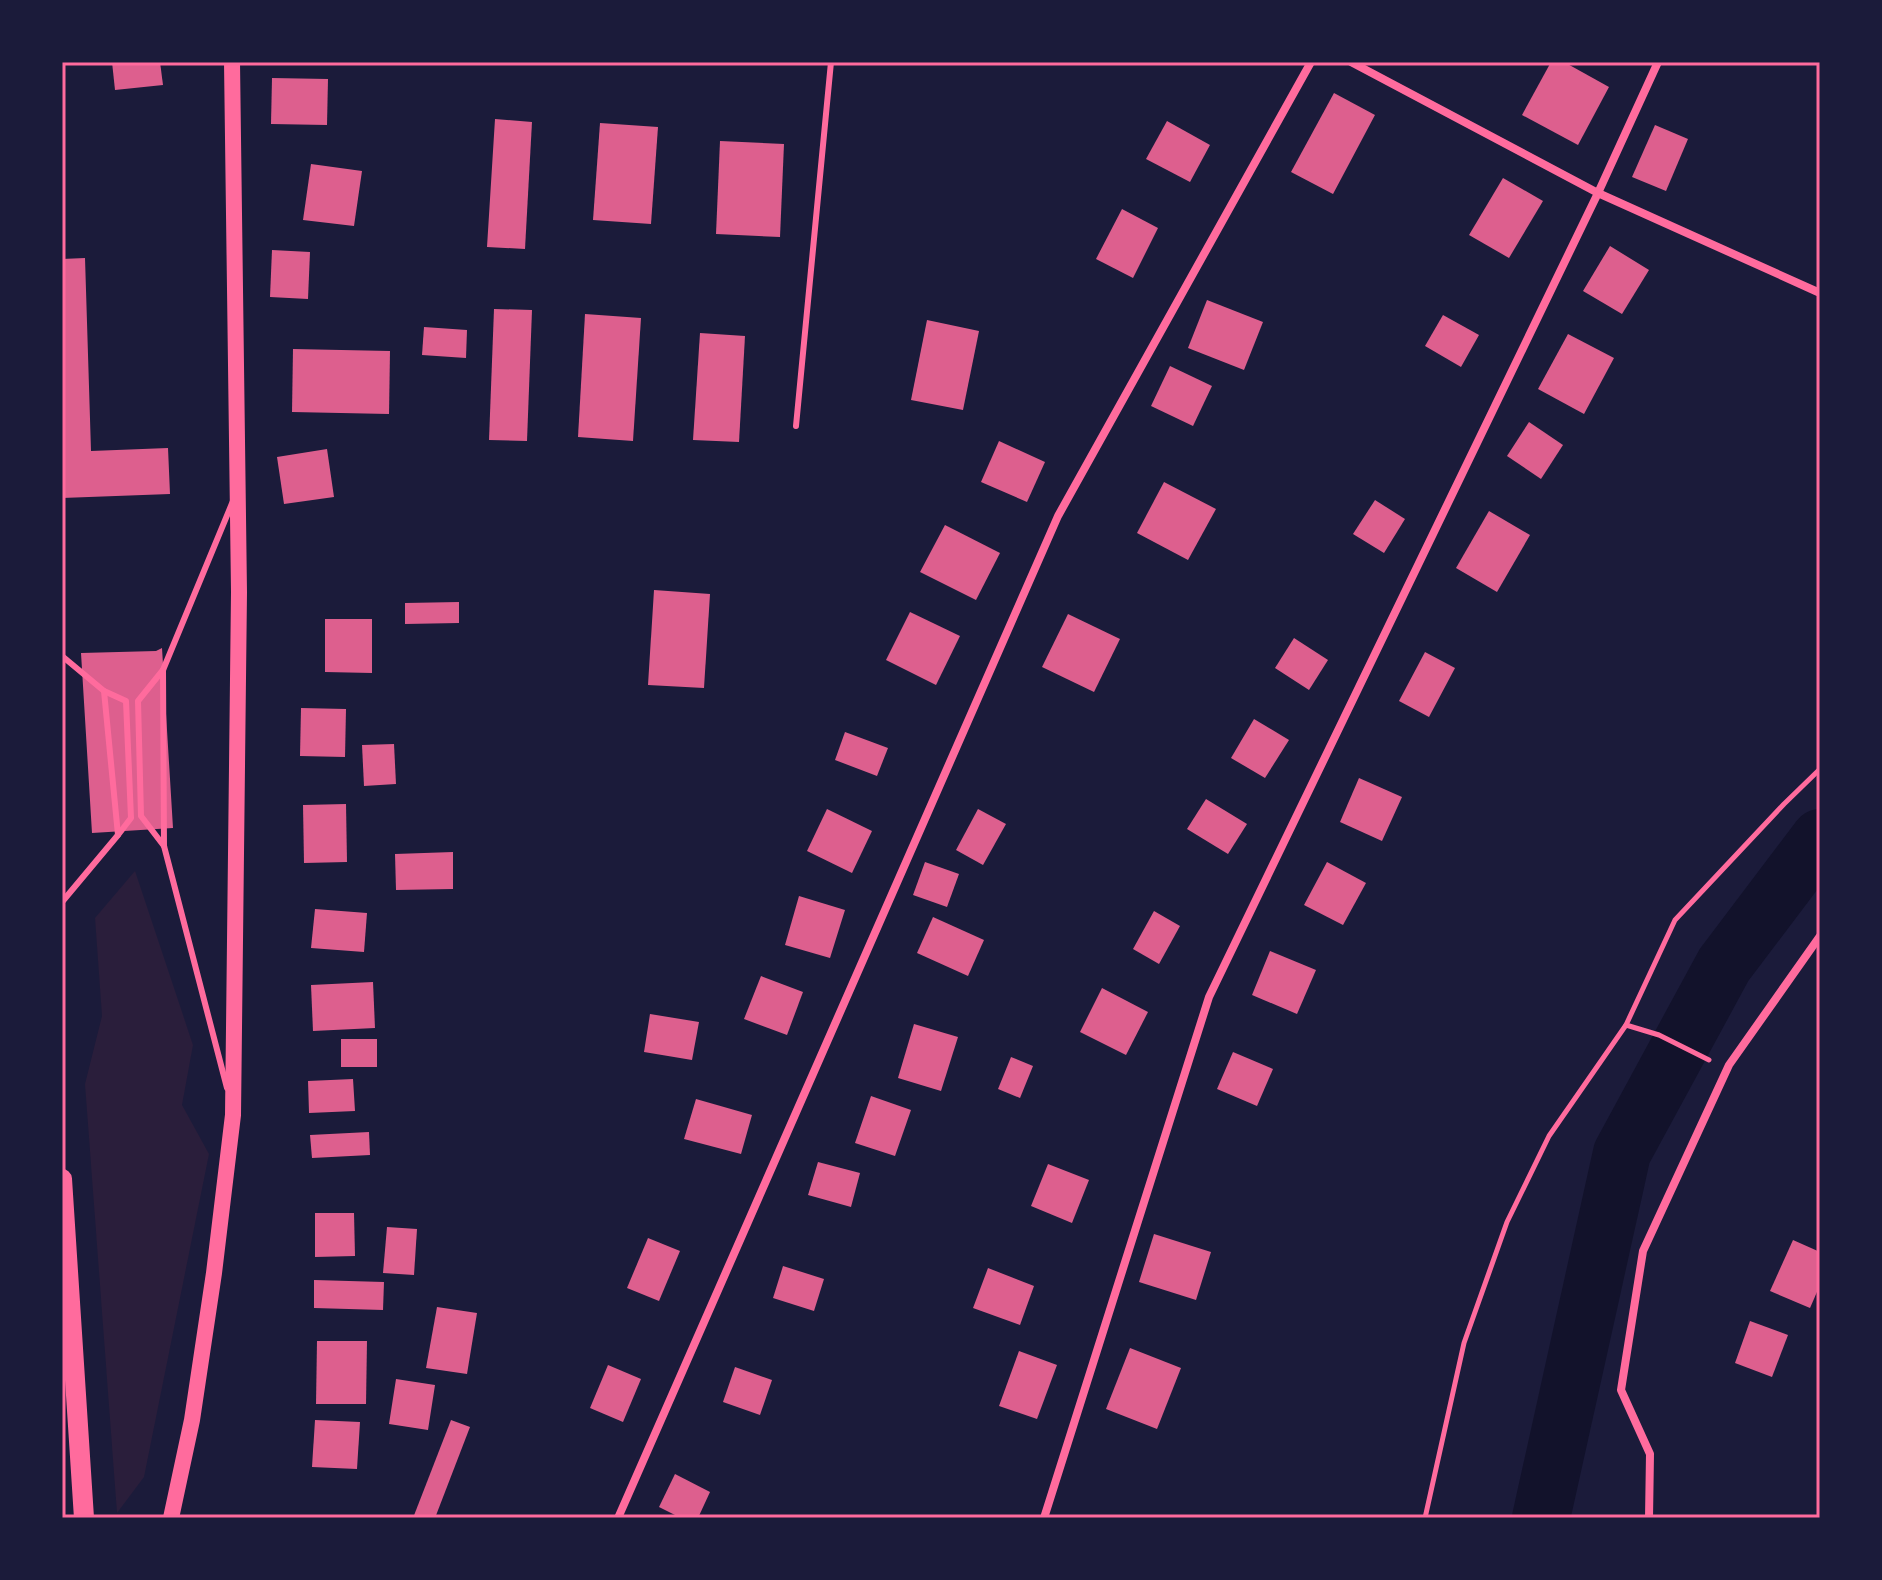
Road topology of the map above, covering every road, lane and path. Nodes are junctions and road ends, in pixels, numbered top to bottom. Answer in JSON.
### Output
{"nodes":[{"id":1,"x":232,"y":62,"type":"edge"},
{"id":2,"x":831,"y":62,"type":"edge"},
{"id":3,"x":1311,"y":62,"type":"edge"},
{"id":4,"x":1351,"y":62,"type":"edge"},
{"id":5,"x":1658,"y":62,"type":"edge"},
{"id":6,"x":1598,"y":193,"type":"junction"},
{"id":7,"x":1820,"y":293,"type":"edge"},
{"id":8,"x":796,"y":426,"type":"dead end"},
{"id":9,"x":238,"y":490,"type":"junction"},
{"id":10,"x":62,"y":656,"type":"edge"},
{"id":11,"x":163,"y":670,"type":"junction"},
{"id":12,"x":104,"y":691,"type":"junction"},
{"id":13,"x":1820,"y":769,"type":"edge"},
{"id":14,"x":118,"y":835,"type":"junction"},
{"id":15,"x":164,"y":846,"type":"junction"},
{"id":16,"x":62,"y":902,"type":"edge"},
{"id":17,"x":1820,"y":936,"type":"edge"},
{"id":18,"x":1626,"y":1025,"type":"junction"},
{"id":19,"x":1707,"y":1060,"type":"dead end"},
{"id":20,"x":233,"y":1115,"type":"junction"},
{"id":21,"x":62,"y":1179,"type":"edge"},
{"id":22,"x":84,"y":1518,"type":"edge"},
{"id":23,"x":171,"y":1518,"type":"edge"},
{"id":24,"x":618,"y":1518,"type":"edge"},
{"id":25,"x":1044,"y":1518,"type":"edge"},
{"id":26,"x":1425,"y":1518,"type":"edge"},
{"id":27,"x":1649,"y":1518,"type":"edge"}],
"edges":[{"from":1,"to":9,"type":"main road"},
{"from":2,"to":8,"type":"lane"},
{"from":3,"to":24,"type":"street"},
{"from":4,"to":6,"type":"street"},
{"from":5,"to":6,"type":"street"},
{"from":6,"to":7,"type":"street"},
{"from":6,"to":25,"type":"street"},
{"from":9,"to":11,"type":"lane"},
{"from":9,"to":20,"type":"main road"},
{"from":10,"to":12,"type":"lane"},
{"from":11,"to":15,"type":"lane"},
{"from":11,"to":15,"type":"lane"},
{"from":12,"to":14,"type":"lane"},
{"from":12,"to":14,"type":"lane"},
{"from":13,"to":18,"type":"path"},
{"from":14,"to":16,"type":"lane"},
{"from":15,"to":20,"type":"lane"},
{"from":17,"to":27,"type":"street"},
{"from":18,"to":19,"type":"path"},
{"from":18,"to":26,"type":"path"},
{"from":20,"to":23,"type":"main road"},
{"from":21,"to":22,"type":"main road"}]}
